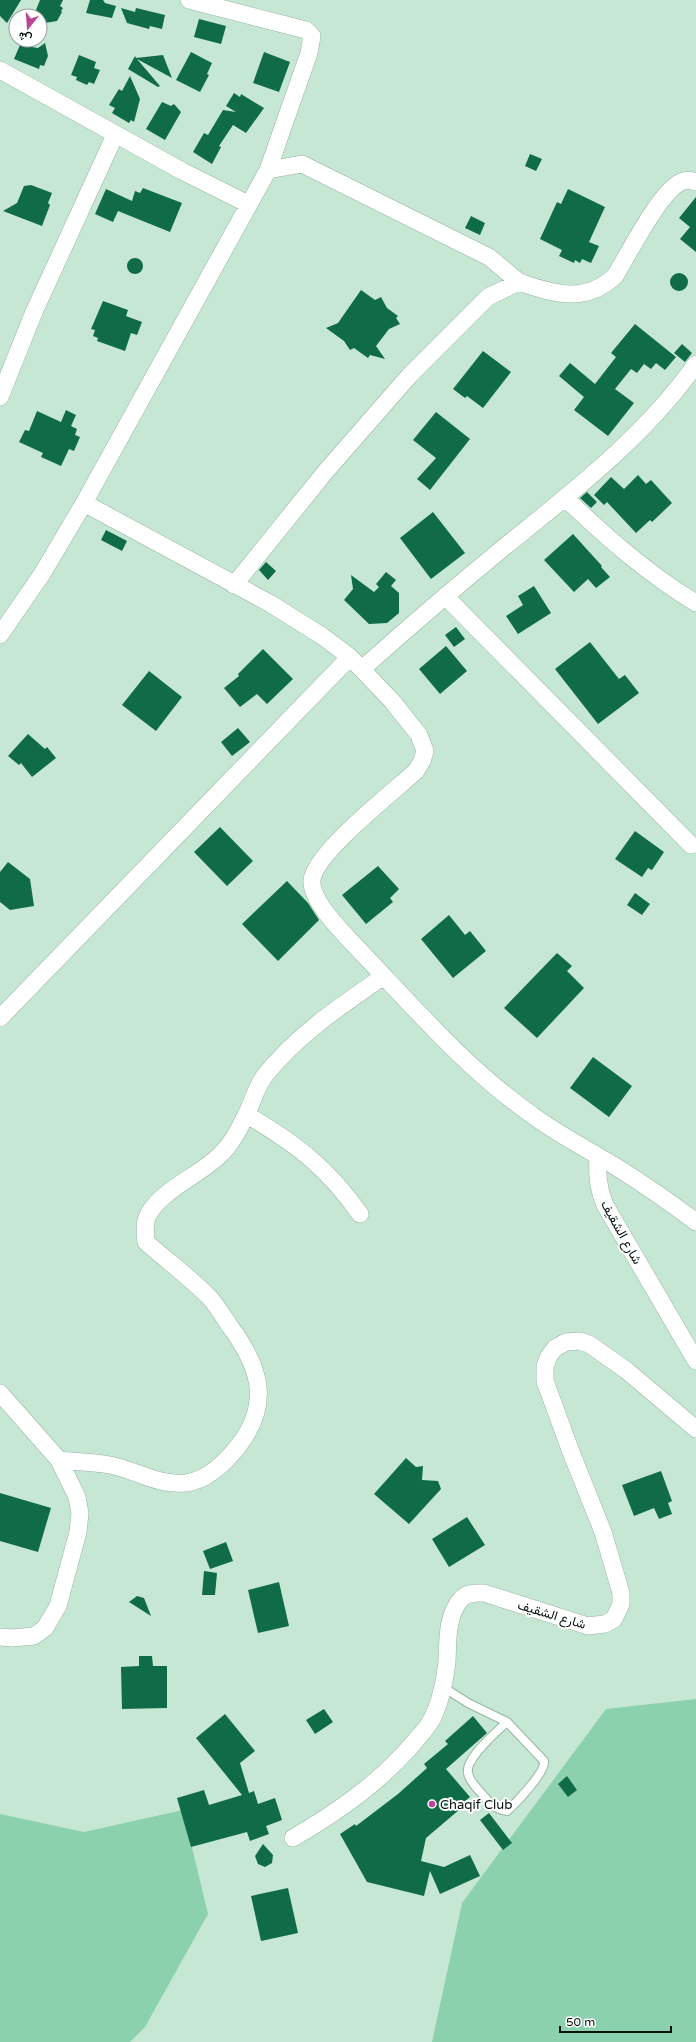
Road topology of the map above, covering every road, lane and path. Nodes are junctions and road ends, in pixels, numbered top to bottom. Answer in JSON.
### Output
{"nodes":[{"id":1,"x":189,"y":0,"type":"edge"},
{"id":2,"x":0,"y":70,"type":"edge"},
{"id":3,"x":115,"y":135,"type":"junction"},
{"id":4,"x":268,"y":170,"type":"junction"},
{"id":5,"x":696,"y":182,"type":"edge"},
{"id":6,"x":248,"y":204,"type":"junction"},
{"id":7,"x":519,"y":282,"type":"junction"},
{"id":8,"x":696,"y":364,"type":"edge"},
{"id":9,"x":0,"y":397,"type":"edge"},
{"id":10,"x":565,"y":498,"type":"junction"},
{"id":11,"x":84,"y":503,"type":"junction"},
{"id":12,"x":234,"y":585,"type":"junction"},
{"id":13,"x":445,"y":596,"type":"junction"},
{"id":14,"x":696,"y":603,"type":"edge"},
{"id":15,"x":1,"y":633,"type":"edge"},
{"id":16,"x":356,"y":663,"type":"junction"},
{"id":17,"x":691,"y":845,"type":"dead end"},
{"id":18,"x":384,"y":976,"type":"junction"},
{"id":19,"x":0,"y":1018,"type":"edge"},
{"id":20,"x":247,"y":1115,"type":"junction"},
{"id":21,"x":598,"y":1157,"type":"junction"},
{"id":22,"x":360,"y":1214,"type":"dead end"},
{"id":23,"x":696,"y":1222,"type":"edge"},
{"id":24,"x":696,"y":1361,"type":"edge"},
{"id":25,"x":0,"y":1393,"type":"edge"},
{"id":26,"x":696,"y":1429,"type":"edge"},
{"id":27,"x":59,"y":1460,"type":"junction"},
{"id":28,"x":0,"y":1637,"type":"edge"},
{"id":29,"x":443,"y":1687,"type":"junction"},
{"id":30,"x":507,"y":1722,"type":"junction"},
{"id":31,"x":293,"y":1838,"type":"dead end"}],
"edges":[{"from":1,"to":4,"type":"street"},
{"from":2,"to":3,"type":"street"},
{"from":3,"to":6,"type":"street"},
{"from":3,"to":9,"type":"street"},
{"from":4,"to":6,"type":"street"},
{"from":4,"to":7,"type":"street"},
{"from":5,"to":7,"type":"street"},
{"from":6,"to":11,"type":"street"},
{"from":7,"to":12,"type":"street"},
{"from":8,"to":10,"type":"street"},
{"from":10,"to":13,"type":"street"},
{"from":10,"to":14,"type":"street"},
{"from":11,"to":12,"type":"street"},
{"from":11,"to":15,"type":"street"},
{"from":12,"to":16,"type":"street"},
{"from":13,"to":16,"type":"street"},
{"from":13,"to":17,"type":"street"},
{"from":16,"to":18,"type":"street"},
{"from":16,"to":19,"type":"street"},
{"from":18,"to":20,"type":"street"},
{"from":18,"to":21,"type":"street"},
{"from":20,"to":22,"type":"street"},
{"from":20,"to":27,"type":"street"},
{"from":21,"to":23,"type":"street"},
{"from":21,"to":24,"type":"street","name":"شارع الشقيف"},
{"from":25,"to":27,"type":"street"},
{"from":26,"to":29,"type":"street","name":"شارع الشقيف"},
{"from":27,"to":28,"type":"street"},
{"from":29,"to":30,"type":"lane"},
{"from":29,"to":31,"type":"street","name":"شارع الشقيف"},
{"from":30,"to":30,"type":"lane"}]}
